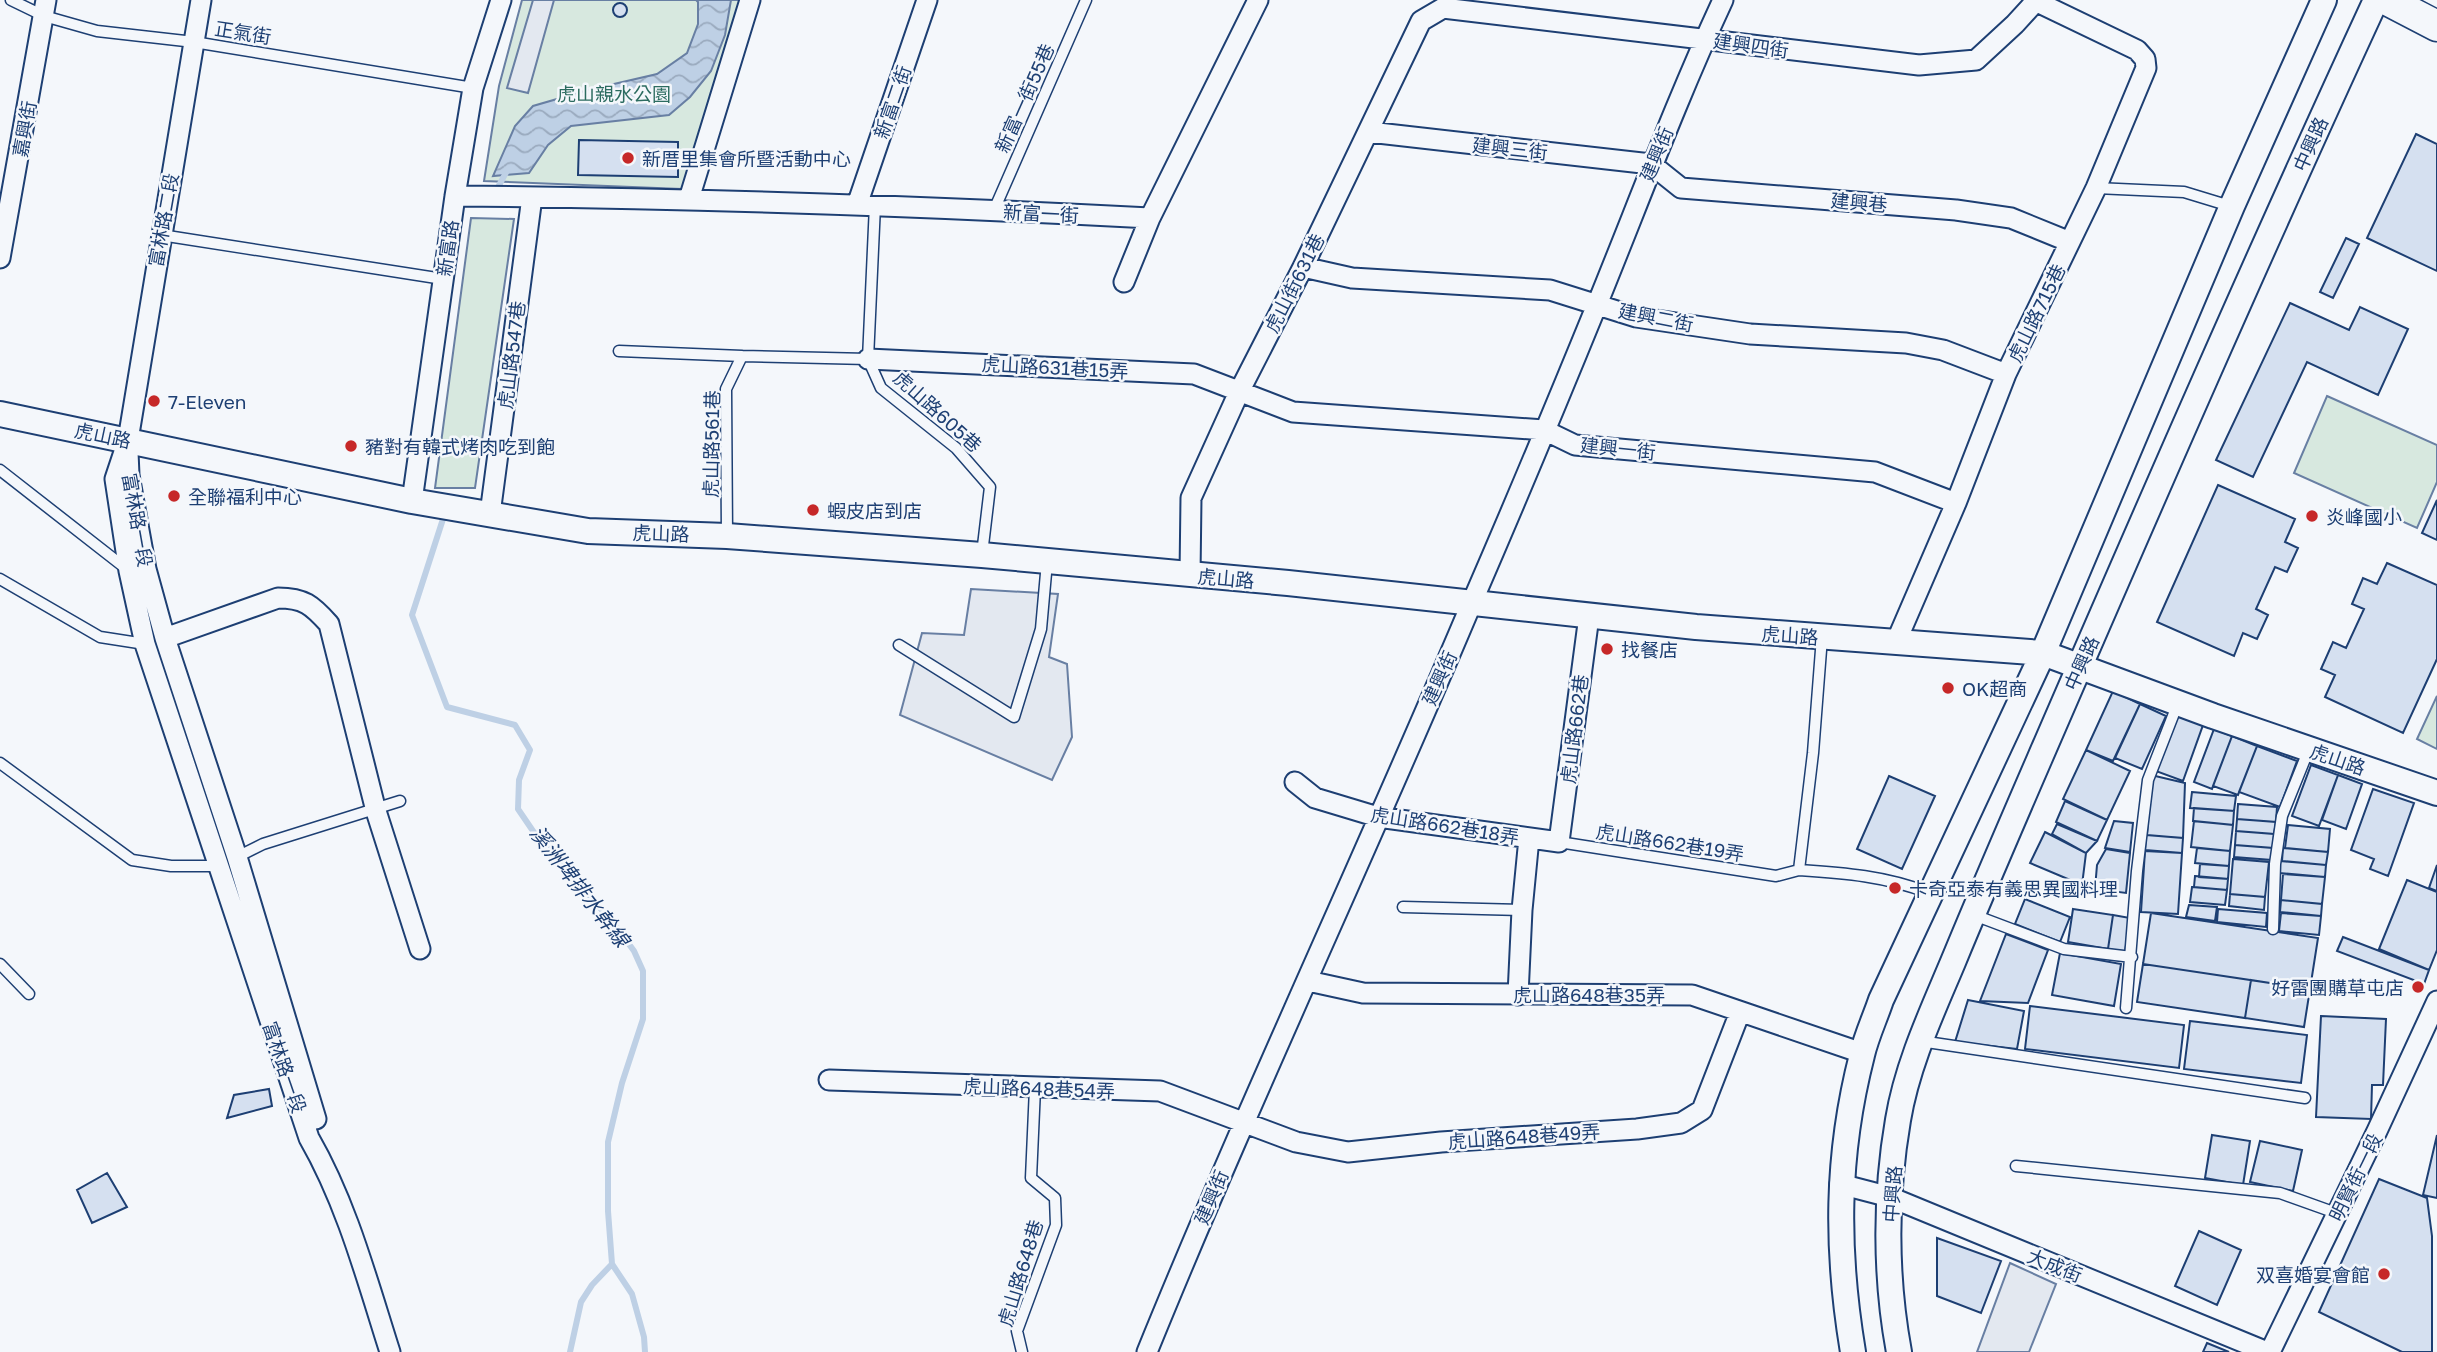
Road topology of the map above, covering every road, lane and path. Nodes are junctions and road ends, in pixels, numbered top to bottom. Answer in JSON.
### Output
{"nodes":[{"id":1,"x":11,"y":0,"type":"edge"},
{"id":2,"x":201,"y":0,"type":"edge"},
{"id":3,"x":501,"y":0,"type":"edge"},
{"id":4,"x":750,"y":0,"type":"edge"},
{"id":5,"x":927,"y":0,"type":"edge"},
{"id":6,"x":1086,"y":0,"type":"edge"},
{"id":7,"x":1258,"y":0,"type":"edge"},
{"id":8,"x":1723,"y":0,"type":"edge"},
{"id":9,"x":2028,"y":0,"type":"edge"},
{"id":10,"x":2324,"y":0,"type":"edge"},
{"id":11,"x":2376,"y":0,"type":"edge"},
{"id":12,"x":2387,"y":0,"type":"edge"},
{"id":13,"x":45,"y":8,"type":"edge"},
{"id":14,"x":1443,"y":8,"type":"joint"},
{"id":15,"x":2437,"y":26,"type":"edge"},
{"id":16,"x":1704,"y":39,"type":"junction"},
{"id":17,"x":194,"y":42,"type":"junction"},
{"id":18,"x":473,"y":88,"type":"junction"},
{"id":19,"x":1369,"y":132,"type":"junction"},
{"id":20,"x":1651,"y":164,"type":"junction"},
{"id":21,"x":2096,"y":188,"type":"junction"},
{"id":22,"x":455,"y":196,"type":"junction"},
{"id":23,"x":531,"y":197,"type":"junction"},
{"id":24,"x":689,"y":199,"type":"junction"},
{"id":25,"x":866,"y":205,"type":"junction"},
{"id":26,"x":2232,"y":206,"type":"junction"},
{"id":27,"x":994,"y":210,"type":"junction"},
{"id":28,"x":1150,"y":218,"type":"junction"},
{"id":29,"x":160,"y":235,"type":"junction"},
{"id":30,"x":2,"y":236,"type":"edge"},
{"id":31,"x":2070,"y":242,"type":"junction"},
{"id":32,"x":0,"y":258,"type":"edge"},
{"id":33,"x":1303,"y":267,"type":"junction"},
{"id":34,"x":443,"y":279,"type":"junction"},
{"id":35,"x":1124,"y":282,"type":"dead end"},
{"id":36,"x":1597,"y":304,"type":"junction"},
{"id":37,"x":619,"y":351,"type":"dead end"},
{"id":38,"x":742,"y":356,"type":"junction"},
{"id":39,"x":869,"y":359,"type":"junction"},
{"id":40,"x":2006,"y":374,"type":"junction"},
{"id":41,"x":1238,"y":392,"type":"junction"},
{"id":42,"x":0,"y":414,"type":"edge"},
{"id":43,"x":1544,"y":430,"type":"junction"},
{"id":44,"x":128,"y":440,"type":"junction"},
{"id":45,"x":0,"y":470,"type":"edge"},
{"id":46,"x":412,"y":500,"type":"junction"},
{"id":47,"x":1956,"y":503,"type":"junction"},
{"id":48,"x":490,"y":514,"type":"junction"},
{"id":49,"x":727,"y":536,"type":"junction"},
{"id":50,"x":982,"y":555,"type":"junction"},
{"id":51,"x":1047,"y":562,"type":"junction"},
{"id":52,"x":129,"y":570,"type":"junction"},
{"id":53,"x":1190,"y":575,"type":"junction"},
{"id":54,"x":0,"y":579,"type":"edge"},
{"id":55,"x":1472,"y":603,"type":"junction"},
{"id":56,"x":1589,"y":616,"type":"junction"},
{"id":57,"x":1822,"y":637,"type":"junction"},
{"id":58,"x":165,"y":638,"type":"junction"},
{"id":59,"x":1896,"y":642,"type":"junction"},
{"id":60,"x":145,"y":644,"type":"junction"},
{"id":61,"x":899,"y":645,"type":"dead end"},
{"id":62,"x":2043,"y":653,"type":"junction"},
{"id":63,"x":2080,"y":667,"type":"junction"},
{"id":64,"x":2178,"y":703,"type":"junction"},
{"id":65,"x":2309,"y":749,"type":"junction"},
{"id":66,"x":0,"y":763,"type":"edge"},
{"id":67,"x":1295,"y":782,"type":"dead end"},
{"id":68,"x":2437,"y":793,"type":"edge"},
{"id":69,"x":400,"y":801,"type":"dead end"},
{"id":70,"x":376,"y":811,"type":"junction"},
{"id":71,"x":1378,"y":817,"type":"junction"},
{"id":72,"x":1529,"y":838,"type":"junction"},
{"id":73,"x":1559,"y":842,"type":"junction"},
{"id":74,"x":237,"y":857,"type":"junction"},
{"id":75,"x":218,"y":866,"type":"junction"},
{"id":76,"x":1799,"y":870,"type":"junction"},
{"id":77,"x":1931,"y":893,"type":"junction"},
{"id":78,"x":1403,"y":907,"type":"dead end"},
{"id":79,"x":1522,"y":910,"type":"junction"},
{"id":80,"x":1973,"y":915,"type":"junction"},
{"id":81,"x":2273,"y":929,"type":"dead end"},
{"id":82,"x":420,"y":949,"type":"dead end"},
{"id":83,"x":2132,"y":957,"type":"junction"},
{"id":84,"x":0,"y":964,"type":"edge"},
{"id":85,"x":1308,"y":981,"type":"junction"},
{"id":86,"x":29,"y":994,"type":"dead end"},
{"id":87,"x":1518,"y":995,"type":"junction"},
{"id":88,"x":2437,"y":1001,"type":"edge"},
{"id":89,"x":2126,"y":1008,"type":"dead end"},
{"id":90,"x":1740,"y":1012,"type":"junction"},
{"id":91,"x":1920,"y":1041,"type":"junction"},
{"id":92,"x":1862,"y":1053,"type":"junction"},
{"id":93,"x":829,"y":1080,"type":"dead end"},
{"id":94,"x":1035,"y":1088,"type":"junction"},
{"id":95,"x":2305,"y":1098,"type":"dead end"},
{"id":96,"x":1242,"y":1123,"type":"junction"},
{"id":97,"x":322,"y":1161,"type":"junction"},
{"id":98,"x":2016,"y":1166,"type":"dead end"},
{"id":99,"x":1840,"y":1184,"type":"junction"},
{"id":100,"x":1890,"y":1197,"type":"junction"},
{"id":101,"x":2336,"y":1213,"type":"junction"},
{"id":102,"x":390,"y":1352,"type":"edge"},
{"id":103,"x":1022,"y":1352,"type":"edge"},
{"id":104,"x":1147,"y":1352,"type":"edge"},
{"id":105,"x":1853,"y":1352,"type":"edge"},
{"id":106,"x":1899,"y":1352,"type":"edge"},
{"id":107,"x":2268,"y":1352,"type":"edge"}],
"edges":[{"from":1,"to":13,"type":"lane","name":"正氣街"},
{"from":2,"to":17,"type":"street","name":"富林路二段"},
{"from":3,"to":18,"type":"street","name":"新富路"},
{"from":4,"to":24,"type":"street"},
{"from":5,"to":25,"type":"street","name":"新富二街"},
{"from":6,"to":27,"type":"lane","name":"新富一街55巷"},
{"from":7,"to":28,"type":"street"},
{"from":8,"to":16,"type":"street","name":"建興街"},
{"from":9,"to":16,"type":"street","name":"建興四街"},
{"from":9,"to":21,"type":"street","name":"虎山路715巷"},
{"from":10,"to":26,"type":"street","name":"中興路"},
{"from":11,"to":63,"type":"street","name":"中興路"},
{"from":12,"to":15,"type":"main road"},
{"from":13,"to":17,"type":"lane","name":"正氣街"},
{"from":13,"to":30,"type":"street","name":"嘉興街"},
{"from":14,"to":16,"type":"street","name":"建興四街"},
{"from":14,"to":19,"type":"street","name":"虎山街631巷"},
{"from":16,"to":20,"type":"street","name":"建興街"},
{"from":17,"to":18,"type":"lane","name":"正氣街"},
{"from":17,"to":29,"type":"street","name":"富林路二段"},
{"from":18,"to":22,"type":"street","name":"新富路"},
{"from":19,"to":20,"type":"street","name":"建興三街"},
{"from":19,"to":33,"type":"street","name":"虎山街631巷"},
{"from":20,"to":31,"type":"street","name":"建興巷"},
{"from":20,"to":36,"type":"street","name":"建興街"},
{"from":21,"to":26,"type":"lane"},
{"from":21,"to":31,"type":"street","name":"虎山路715巷"},
{"from":22,"to":23,"type":"street","name":"新富一街"},
{"from":22,"to":34,"type":"street","name":"新富路"},
{"from":23,"to":24,"type":"street","name":"新富一街"},
{"from":23,"to":48,"type":"street","name":"虎山路547巷"},
{"from":24,"to":25,"type":"street","name":"新富一街"},
{"from":25,"to":27,"type":"street","name":"新富一街"},
{"from":25,"to":39,"type":"lane","name":"虎山路605巷"},
{"from":26,"to":62,"type":"street","name":"中興路"},
{"from":27,"to":28,"type":"street","name":"新富一街"},
{"from":28,"to":35,"type":"street"},
{"from":29,"to":34,"type":"lane"},
{"from":29,"to":44,"type":"street","name":"富林路二段"},
{"from":30,"to":32,"type":"street","name":"嘉興街"},
{"from":31,"to":40,"type":"street","name":"虎山路715巷"},
{"from":33,"to":36,"type":"street","name":"建興二街"},
{"from":33,"to":41,"type":"street","name":"虎山街631巷"},
{"from":34,"to":46,"type":"street","name":"新富路"},
{"from":36,"to":40,"type":"street","name":"建興二街"},
{"from":36,"to":43,"type":"street","name":"建興街"},
{"from":37,"to":38,"type":"lane"},
{"from":38,"to":39,"type":"lane"},
{"from":38,"to":49,"type":"lane","name":"虎山路561巷"},
{"from":39,"to":41,"type":"street","name":"虎山路631巷15弄"},
{"from":39,"to":50,"type":"lane","name":"虎山路605巷"},
{"from":40,"to":47,"type":"street","name":"虎山路715巷"},
{"from":41,"to":43,"type":"street","name":"建興一街"},
{"from":41,"to":53,"type":"street","name":"虎山街631巷"},
{"from":42,"to":44,"type":"street","name":"虎山路"},
{"from":43,"to":47,"type":"street","name":"建興一街"},
{"from":43,"to":55,"type":"street","name":"建興街"},
{"from":44,"to":46,"type":"street","name":"虎山路"},
{"from":44,"to":52,"type":"street","name":"富林路一段"},
{"from":44,"to":58,"type":"street","name":"富林路一段"},
{"from":45,"to":52,"type":"lane"},
{"from":46,"to":48,"type":"street","name":"虎山路"},
{"from":47,"to":59,"type":"street","name":"虎山路715巷"},
{"from":48,"to":49,"type":"street","name":"虎山路"},
{"from":49,"to":50,"type":"street","name":"虎山路"},
{"from":50,"to":51,"type":"street","name":"虎山路"},
{"from":51,"to":53,"type":"street","name":"虎山路"},
{"from":51,"to":61,"type":"lane"},
{"from":52,"to":60,"type":"street","name":"富林路一段"},
{"from":53,"to":55,"type":"street","name":"虎山路"},
{"from":54,"to":60,"type":"lane"},
{"from":55,"to":56,"type":"street","name":"虎山路"},
{"from":55,"to":71,"type":"street","name":"建興街"},
{"from":56,"to":57,"type":"street","name":"虎山路"},
{"from":56,"to":73,"type":"street","name":"虎山路662巷"},
{"from":57,"to":59,"type":"street","name":"虎山路"},
{"from":57,"to":76,"type":"lane"},
{"from":58,"to":70,"type":"street"},
{"from":58,"to":74,"type":"street","name":"富林路一段"},
{"from":59,"to":62,"type":"street","name":"虎山路"},
{"from":60,"to":75,"type":"street","name":"富林路一段"},
{"from":62,"to":63,"type":"street","name":"虎山路"},
{"from":62,"to":77,"type":"street","name":"中興路"},
{"from":63,"to":64,"type":"street","name":"虎山路"},
{"from":63,"to":80,"type":"street","name":"中興路"},
{"from":64,"to":65,"type":"street","name":"虎山路"},
{"from":64,"to":83,"type":"lane"},
{"from":65,"to":68,"type":"street","name":"虎山路"},
{"from":65,"to":81,"type":"lane"},
{"from":66,"to":75,"type":"lane"},
{"from":67,"to":71,"type":"street","name":"虎山路662巷18弄"},
{"from":69,"to":70,"type":"lane"},
{"from":70,"to":74,"type":"lane"},
{"from":70,"to":82,"type":"street"},
{"from":71,"to":72,"type":"street","name":"虎山路662巷18弄"},
{"from":71,"to":85,"type":"street","name":"建興街"},
{"from":72,"to":73,"type":"street","name":"虎山路662巷18弄"},
{"from":72,"to":79,"type":"street"},
{"from":73,"to":76,"type":"lane","name":"虎山路662巷19弄"},
{"from":74,"to":97,"type":"street","name":"富林路一段"},
{"from":75,"to":97,"type":"street","name":"富林路一段"},
{"from":76,"to":77,"type":"lane"},
{"from":77,"to":92,"type":"street","name":"中興路"},
{"from":78,"to":79,"type":"lane"},
{"from":79,"to":87,"type":"street"},
{"from":80,"to":83,"type":"lane"},
{"from":80,"to":91,"type":"street","name":"中興路"},
{"from":83,"to":89,"type":"lane"},
{"from":84,"to":86,"type":"lane"},
{"from":85,"to":87,"type":"street","name":"虎山路648巷35弄"},
{"from":85,"to":96,"type":"street","name":"建興街"},
{"from":87,"to":90,"type":"street","name":"虎山路648巷35弄"},
{"from":88,"to":101,"type":"street","name":"明賢街一段"},
{"from":90,"to":92,"type":"street","name":"虎山路648巷35弄"},
{"from":90,"to":96,"type":"street","name":"虎山路648巷49弄"},
{"from":91,"to":95,"type":"lane"},
{"from":91,"to":100,"type":"street","name":"中興路"},
{"from":92,"to":99,"type":"street","name":"中興路"},
{"from":93,"to":94,"type":"street","name":"虎山路648巷54弄"},
{"from":94,"to":96,"type":"street","name":"虎山路648巷54弄"},
{"from":94,"to":103,"type":"lane","name":"虎山路648巷"},
{"from":96,"to":104,"type":"street","name":"建興街"},
{"from":97,"to":102,"type":"street","name":"富林路一段"},
{"from":98,"to":101,"type":"lane"},
{"from":99,"to":100,"type":"street","name":"大成街"},
{"from":99,"to":105,"type":"street","name":"中興路"},
{"from":100,"to":106,"type":"street","name":"中興路"},
{"from":100,"to":107,"type":"street","name":"大成街"},
{"from":101,"to":107,"type":"street","name":"明賢街一段"}]}
